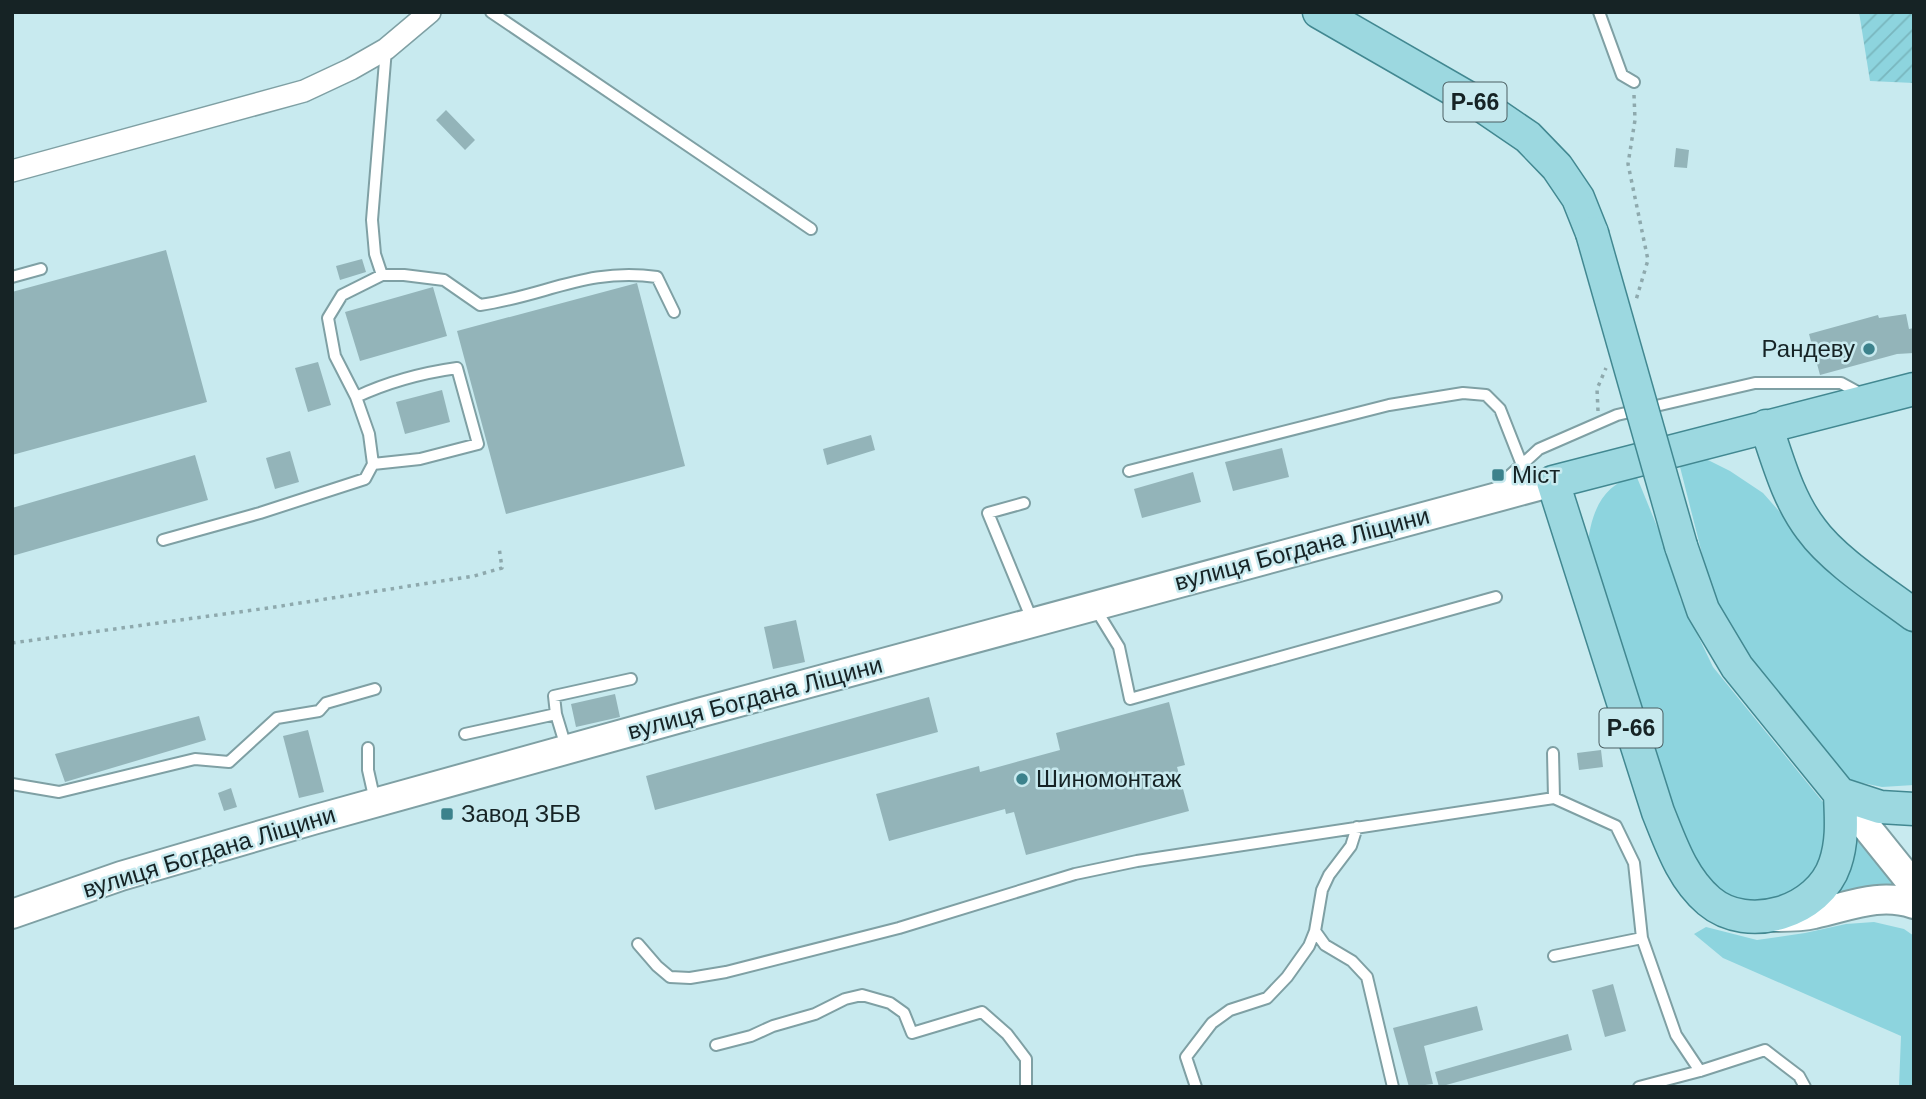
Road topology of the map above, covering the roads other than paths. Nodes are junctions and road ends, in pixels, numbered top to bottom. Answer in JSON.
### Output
{"nodes":[{"id":1,"x":430,"y":12,"type":"edge"},
{"id":2,"x":491,"y":12,"type":"edge"},
{"id":3,"x":1319,"y":12,"type":"edge"},
{"id":4,"x":1599,"y":12,"type":"edge"},
{"id":5,"x":386,"y":49,"type":"junction"},
{"id":6,"x":1634,"y":82,"type":"road end"},
{"id":7,"x":12,"y":171,"type":"edge"},
{"id":8,"x":811,"y":229,"type":"dead end"},
{"id":9,"x":41,"y":269,"type":"dead end"},
{"id":10,"x":382,"y":275,"type":"junction"},
{"id":11,"x":12,"y":277,"type":"edge"},
{"id":12,"x":674,"y":312,"type":"dead end"},
{"id":13,"x":1914,"y":389,"type":"edge"},
{"id":14,"x":356,"y":397,"type":"junction"},
{"id":15,"x":1872,"y":399,"type":"junction"},
{"id":16,"x":1766,"y":426,"type":"junction"},
{"id":17,"x":373,"y":464,"type":"junction"},
{"id":18,"x":1521,"y":465,"type":"junction"},
{"id":19,"x":1129,"y":471,"type":"dead end"},
{"id":20,"x":1553,"y":482,"type":"junction"},
{"id":21,"x":1492,"y":498,"type":"junction"},
{"id":22,"x":1024,"y":503,"type":"dead end"},
{"id":23,"x":163,"y":540,"type":"dead end"},
{"id":24,"x":1496,"y":597,"type":"dead end"},
{"id":25,"x":1094,"y":606,"type":"junction"},
{"id":26,"x":1914,"y":615,"type":"edge"},
{"id":27,"x":1033,"y":622,"type":"junction"},
{"id":28,"x":631,"y":679,"type":"dead end"},
{"id":29,"x":376,"y":689,"type":"dead end"},
{"id":30,"x":555,"y":714,"type":"junction"},
{"id":31,"x":465,"y":734,"type":"dead end"},
{"id":32,"x":368,"y":748,"type":"dead end"},
{"id":33,"x":567,"y":750,"type":"junction"},
{"id":34,"x":1553,"y":753,"type":"dead end"},
{"id":35,"x":12,"y":784,"type":"edge"},
{"id":36,"x":1840,"y":794,"type":"junction"},
{"id":37,"x":1554,"y":798,"type":"junction"},
{"id":38,"x":375,"y":803,"type":"junction"},
{"id":39,"x":1914,"y":809,"type":"edge"},
{"id":40,"x":1357,"y":827,"type":"junction"},
{"id":41,"x":1914,"y":886,"type":"edge"},
{"id":42,"x":1914,"y":904,"type":"edge"},
{"id":43,"x":12,"y":914,"type":"edge"},
{"id":44,"x":1772,"y":916,"type":"junction"},
{"id":45,"x":1315,"y":931,"type":"junction"},
{"id":46,"x":1642,"y":939,"type":"junction"},
{"id":47,"x":638,"y":944,"type":"dead end"},
{"id":48,"x":1554,"y":956,"type":"dead end"},
{"id":49,"x":716,"y":1045,"type":"dead end"},
{"id":50,"x":1700,"y":1071,"type":"junction"},
{"id":51,"x":1026,"y":1087,"type":"edge"},
{"id":52,"x":1196,"y":1087,"type":"edge"},
{"id":53,"x":1393,"y":1087,"type":"edge"},
{"id":54,"x":1639,"y":1087,"type":"edge"},
{"id":55,"x":1805,"y":1087,"type":"edge"}],
"edges":[{"from":1,"to":5,"type":"street"},
{"from":2,"to":8,"type":"lane"},
{"from":3,"to":36,"type":"main road","number":"Р-66","bridge":true},
{"from":4,"to":6,"type":"lane"},
{"from":5,"to":7,"type":"street"},
{"from":5,"to":10,"type":"lane"},
{"from":9,"to":11,"type":"lane"},
{"from":10,"to":12,"type":"lane"},
{"from":10,"to":14,"type":"lane"},
{"from":13,"to":15,"type":"main road"},
{"from":14,"to":17,"type":"lane"},
{"from":14,"to":17,"type":"lane"},
{"from":15,"to":16,"type":"main road"},
{"from":15,"to":18,"type":"lane"},
{"from":16,"to":20,"type":"main road"},
{"from":16,"to":26,"type":"main road"},
{"from":17,"to":23,"type":"lane"},
{"from":18,"to":19,"type":"lane"},
{"from":18,"to":21,"type":"lane"},
{"from":20,"to":21,"type":"main road","name":"вулиця Богдана Ліщини"},
{"from":20,"to":44,"type":"main road","number":"Р-66"},
{"from":21,"to":25,"type":"main road","name":"вулиця Богдана Ліщини"},
{"from":22,"to":27,"type":"lane"},
{"from":24,"to":25,"type":"lane"},
{"from":25,"to":27,"type":"main road","name":"вулиця Богдана Ліщини"},
{"from":27,"to":33,"type":"main road","name":"вулиця Богдана Ліщини"},
{"from":28,"to":30,"type":"lane"},
{"from":29,"to":35,"type":"lane"},
{"from":30,"to":31,"type":"lane"},
{"from":30,"to":33,"type":"lane"},
{"from":32,"to":38,"type":"lane"},
{"from":33,"to":38,"type":"main road","name":"вулиця Богдана Ліщини"},
{"from":34,"to":37,"type":"lane"},
{"from":36,"to":39,"type":"main road"},
{"from":36,"to":41,"type":"main road"},
{"from":36,"to":44,"type":"main road","number":"Р-66"},
{"from":37,"to":40,"type":"lane"},
{"from":37,"to":46,"type":"lane"},
{"from":38,"to":43,"type":"main road","name":"вулиця Богдана Ліщини"},
{"from":40,"to":45,"type":"lane"},
{"from":40,"to":47,"type":"lane"},
{"from":42,"to":44,"type":"main road"},
{"from":45,"to":52,"type":"lane"},
{"from":45,"to":53,"type":"lane"},
{"from":46,"to":48,"type":"lane"},
{"from":46,"to":50,"type":"lane"},
{"from":49,"to":51,"type":"lane"},
{"from":50,"to":54,"type":"lane"},
{"from":50,"to":55,"type":"lane"}]}
